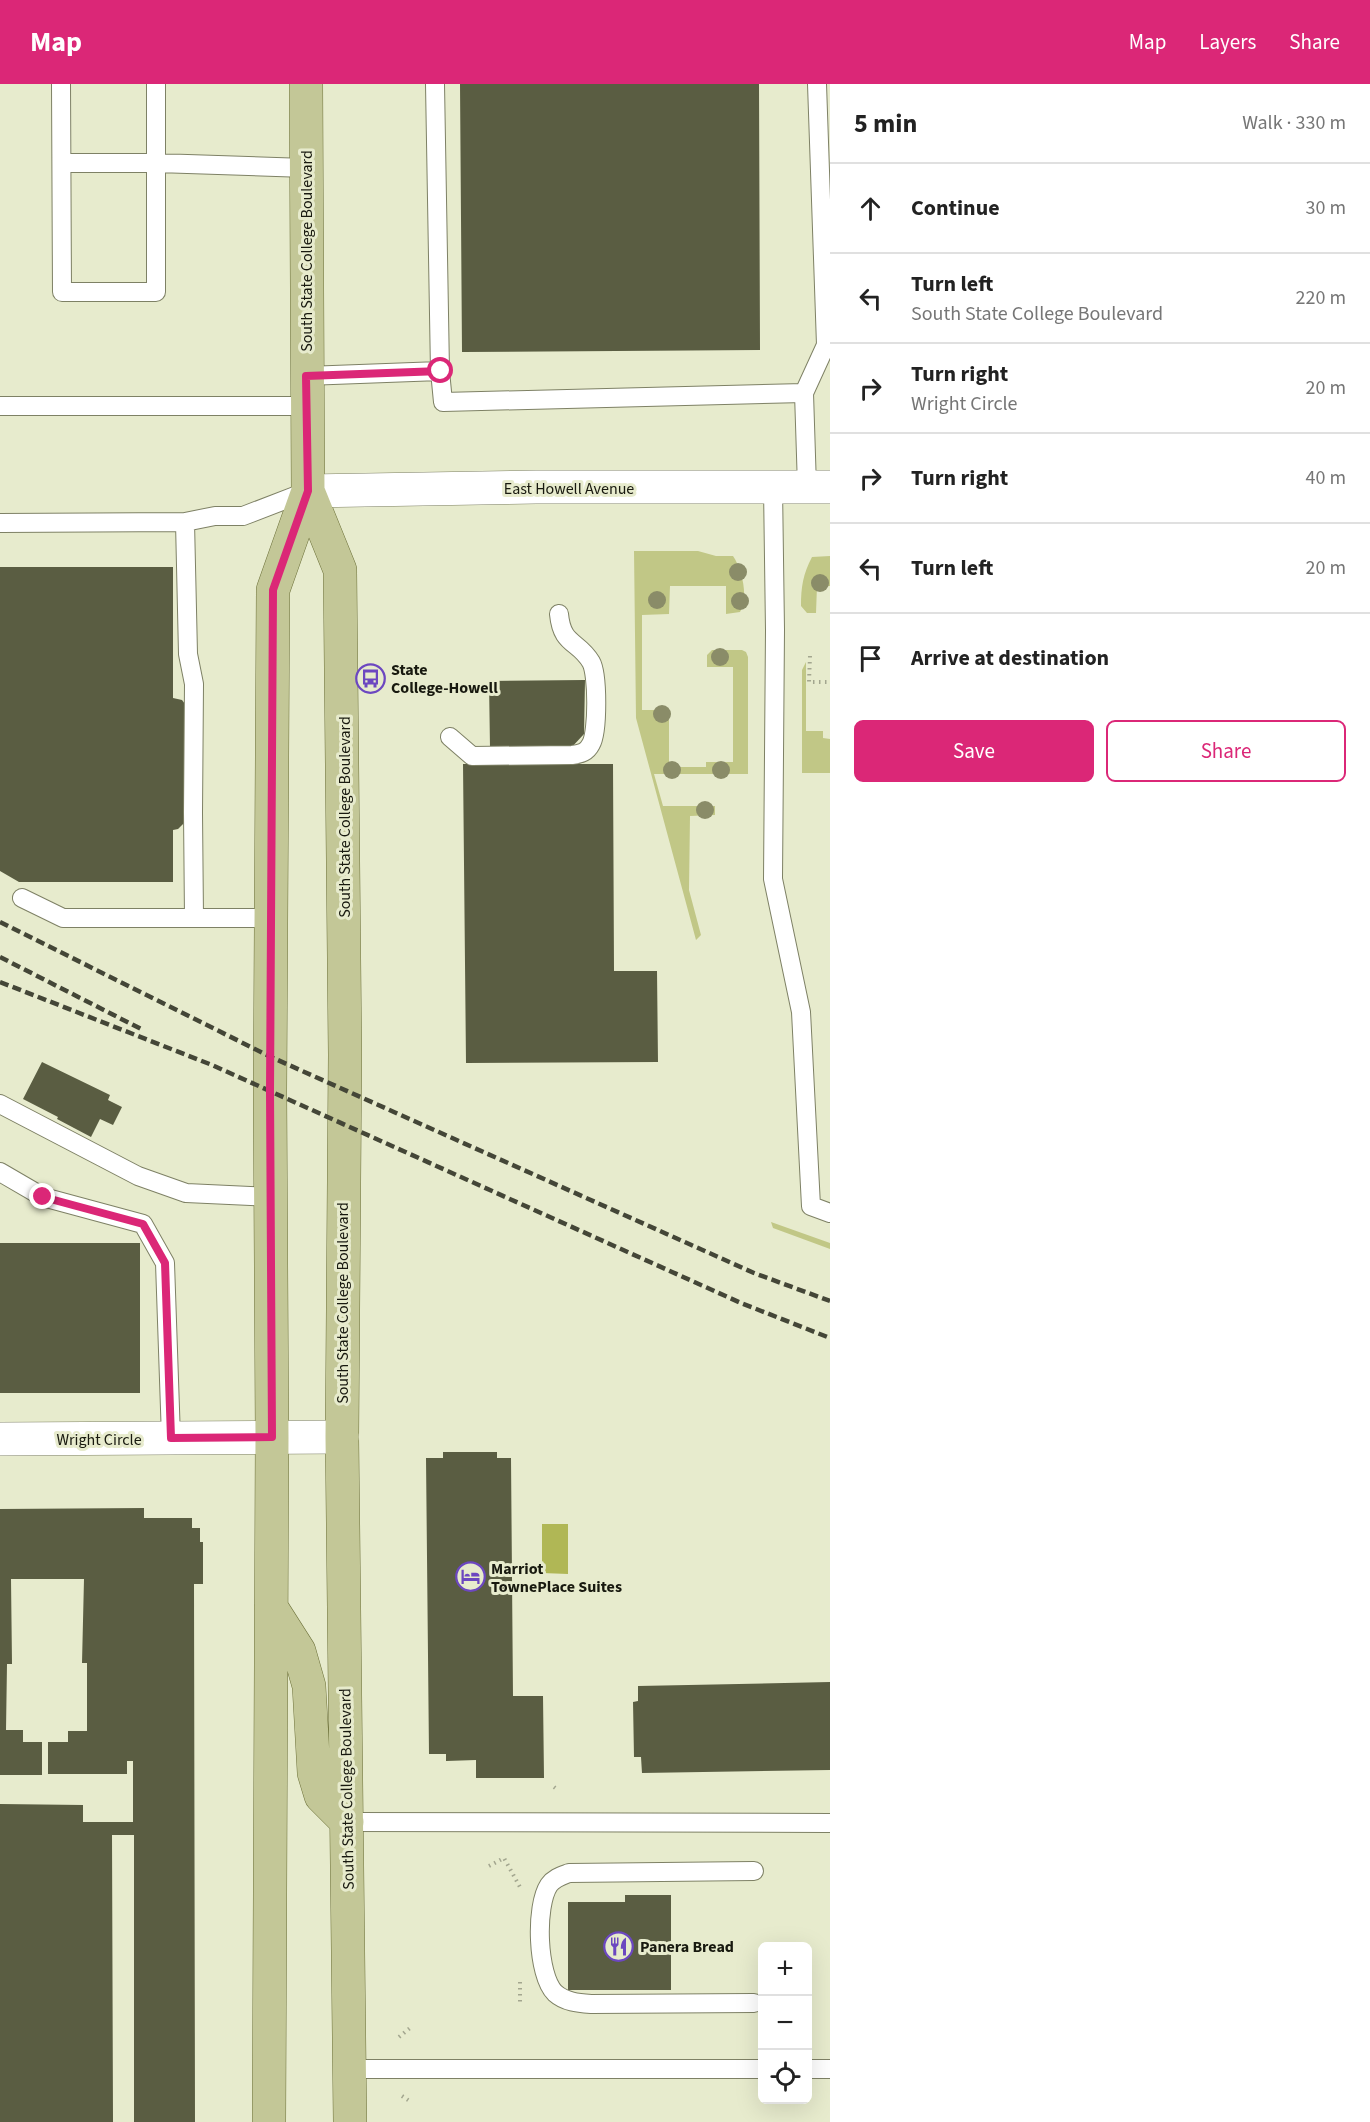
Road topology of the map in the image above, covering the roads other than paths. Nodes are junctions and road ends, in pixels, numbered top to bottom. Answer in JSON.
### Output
{"nodes":[{"id":1,"x":61,"y":84,"type":"edge"},
{"id":2,"x":156,"y":84,"type":"edge"},
{"id":3,"x":306,"y":84,"type":"edge"},
{"id":4,"x":435,"y":84,"type":"edge"},
{"id":5,"x":817,"y":84,"type":"edge"},
{"id":6,"x":62,"y":163,"type":"junction"},
{"id":7,"x":157,"y":163,"type":"junction"},
{"id":8,"x":306,"y":168,"type":"junction"},
{"id":9,"x":441,"y":371,"type":"junction"},
{"id":10,"x":306,"y":391,"type":"junction"},
{"id":11,"x":804,"y":393,"type":"junction"},
{"id":12,"x":0,"y":406,"type":"edge"},
{"id":13,"x":773,"y":488,"type":"junction"},
{"id":14,"x":819,"y":488,"type":"edge"},
{"id":15,"x":308,"y":491,"type":"junction"},
{"id":16,"x":185,"y":522,"type":"junction"},
{"id":17,"x":0,"y":523,"type":"edge"},
{"id":18,"x":559,"y":614,"type":"dead end"},
{"id":19,"x":450,"y":737,"type":"dead end"},
{"id":20,"x":22,"y":898,"type":"dead end"},
{"id":21,"x":194,"y":918,"type":"junction"},
{"id":22,"x":271,"y":918,"type":"junction"},
{"id":23,"x":0,"y":1104,"type":"edge"},
{"id":24,"x":0,"y":1172,"type":"edge"},
{"id":25,"x":271,"y":1197,"type":"junction"},
{"id":26,"x":830,"y":1213,"type":"edge"},
{"id":27,"x":272,"y":1437,"type":"junction"},
{"id":28,"x":342,"y":1437,"type":"junction"},
{"id":29,"x":171,"y":1438,"type":"junction"},
{"id":30,"x":0,"y":1439,"type":"edge"},
{"id":31,"x":271,"y":1607,"type":"junction"},
{"id":32,"x":347,"y":1822,"type":"junction"},
{"id":33,"x":830,"y":1823,"type":"edge"},
{"id":34,"x":754,"y":1871,"type":"dead end"},
{"id":35,"x":754,"y":2003,"type":"dead end"},
{"id":36,"x":350,"y":2068,"type":"junction"},
{"id":37,"x":758,"y":2069,"type":"edge"},
{"id":38,"x":812,"y":2069,"type":"edge"},
{"id":39,"x":830,"y":2069,"type":"edge"},
{"id":40,"x":270,"y":2122,"type":"edge"},
{"id":41,"x":350,"y":2122,"type":"edge"}],
"edges":[{"from":1,"to":6,"type":"lane"},
{"from":2,"to":7,"type":"lane"},
{"from":3,"to":8,"type":"main road","name":"South State College Boulevard"},
{"from":4,"to":9,"type":"lane"},
{"from":5,"to":11,"type":"lane"},
{"from":6,"to":7,"type":"lane"},
{"from":6,"to":7,"type":"lane"},
{"from":7,"to":8,"type":"lane"},
{"from":8,"to":10,"type":"main road","name":"South State College Boulevard"},
{"from":9,"to":10,"type":"lane"},
{"from":9,"to":11,"type":"lane"},
{"from":10,"to":12,"type":"lane"},
{"from":10,"to":15,"type":"main road","name":"South State College Boulevard"},
{"from":11,"to":14,"type":"lane"},
{"from":13,"to":14,"type":"street","name":"East Howell Avenue"},
{"from":13,"to":15,"type":"street","name":"East Howell Avenue"},
{"from":13,"to":26,"type":"lane"},
{"from":15,"to":16,"type":"lane"},
{"from":15,"to":22,"type":"main road","name":"South State College Boulevard"},
{"from":15,"to":28,"type":"main road","name":"South State College Boulevard"},
{"from":16,"to":17,"type":"lane"},
{"from":16,"to":21,"type":"lane"},
{"from":18,"to":19,"type":"lane"},
{"from":20,"to":21,"type":"lane"},
{"from":21,"to":22,"type":"lane"},
{"from":22,"to":25,"type":"main road","name":"South State College Boulevard"},
{"from":23,"to":25,"type":"lane"},
{"from":24,"to":29,"type":"lane"},
{"from":25,"to":27,"type":"main road","name":"South State College Boulevard"},
{"from":27,"to":28,"type":"street","name":"Wright Circle"},
{"from":27,"to":29,"type":"street","name":"Wright Circle"},
{"from":27,"to":31,"type":"main road","name":"South State College Boulevard"},
{"from":28,"to":32,"type":"main road","name":"South State College Boulevard"},
{"from":29,"to":30,"type":"street","name":"Wright Circle"},
{"from":31,"to":32,"type":"main road"},
{"from":31,"to":40,"type":"main road","name":"South State College Boulevard"},
{"from":32,"to":33,"type":"lane"},
{"from":32,"to":36,"type":"main road","name":"South State College Boulevard"},
{"from":34,"to":35,"type":"lane"},
{"from":36,"to":37,"type":"lane"},
{"from":36,"to":41,"type":"main road","name":"South State College Boulevard"},
{"from":38,"to":39,"type":"lane"}]}
